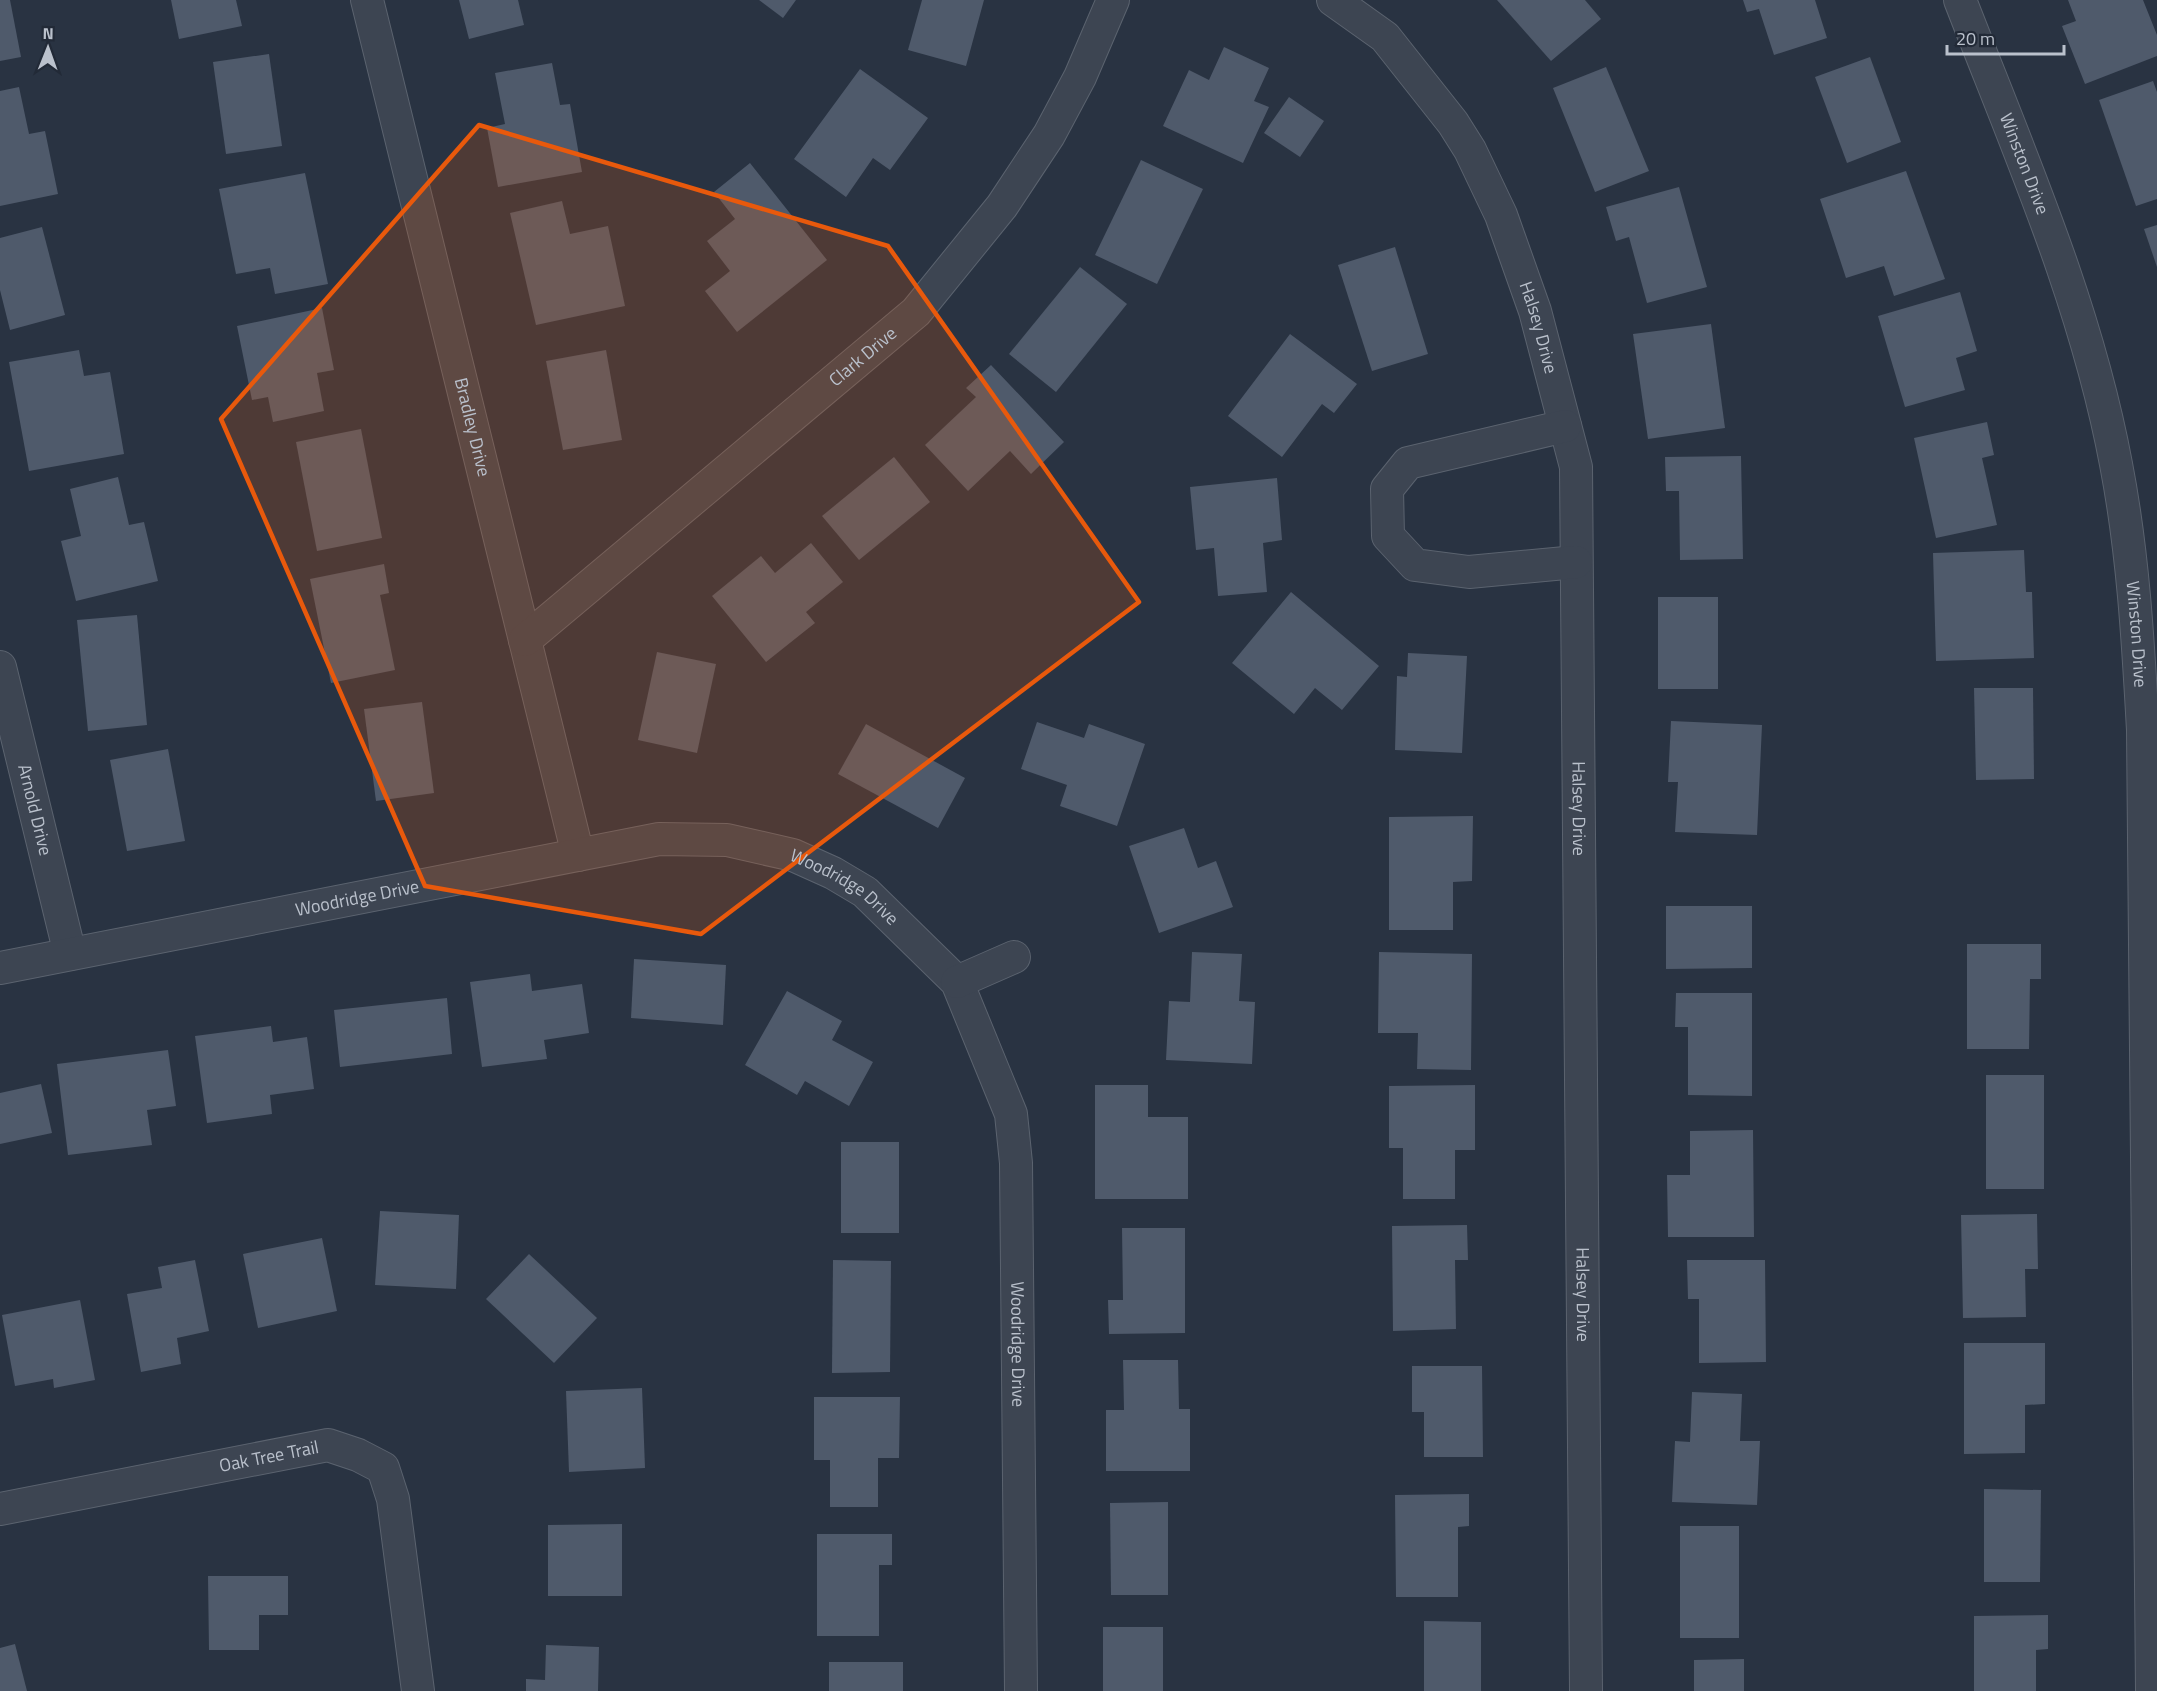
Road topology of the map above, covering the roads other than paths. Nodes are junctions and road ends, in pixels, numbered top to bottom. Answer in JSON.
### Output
{"nodes":[{"id":1,"x":367,"y":0,"type":"edge"},
{"id":2,"x":1113,"y":0,"type":"edge"},
{"id":3,"x":1333,"y":0,"type":"edge"},
{"id":4,"x":1960,"y":0,"type":"edge"},
{"id":5,"x":1565,"y":426,"type":"junction"},
{"id":6,"x":1576,"y":562,"type":"junction"},
{"id":7,"x":525,"y":640,"type":"junction"},
{"id":8,"x":0,"y":667,"type":"edge"},
{"id":9,"x":578,"y":855,"type":"junction"},
{"id":10,"x":70,"y":954,"type":"junction"},
{"id":11,"x":1014,"y":957,"type":"dead end"},
{"id":12,"x":0,"y":969,"type":"edge"},
{"id":13,"x":957,"y":982,"type":"junction"},
{"id":14,"x":0,"y":1509,"type":"edge"},
{"id":15,"x":418,"y":1691,"type":"edge"},
{"id":16,"x":1021,"y":1691,"type":"edge"},
{"id":17,"x":1586,"y":1691,"type":"edge"},
{"id":18,"x":2152,"y":1691,"type":"edge"}],
"edges":[{"from":1,"to":7,"type":"street","name":"Bradley Drive"},
{"from":2,"to":7,"type":"street","name":"Clark Drive"},
{"from":3,"to":5,"type":"street","name":"Halsey Drive"},
{"from":4,"to":18,"type":"street","name":"Winston Drive"},
{"from":5,"to":6,"type":"street","name":"Halsey Drive"},
{"from":5,"to":6,"type":"street"},
{"from":6,"to":17,"type":"street","name":"Halsey Drive"},
{"from":7,"to":9,"type":"street","name":"Bradley Drive"},
{"from":8,"to":10,"type":"street","name":"Arnold Drive"},
{"from":9,"to":10,"type":"street","name":"Woodridge Drive"},
{"from":9,"to":13,"type":"street","name":"Woodridge Drive"},
{"from":10,"to":12,"type":"street","name":"Woodridge Drive"},
{"from":11,"to":13,"type":"street"},
{"from":13,"to":16,"type":"street","name":"Woodridge Drive"},
{"from":14,"to":15,"type":"street","name":"Oak Tree Trail"}]}
